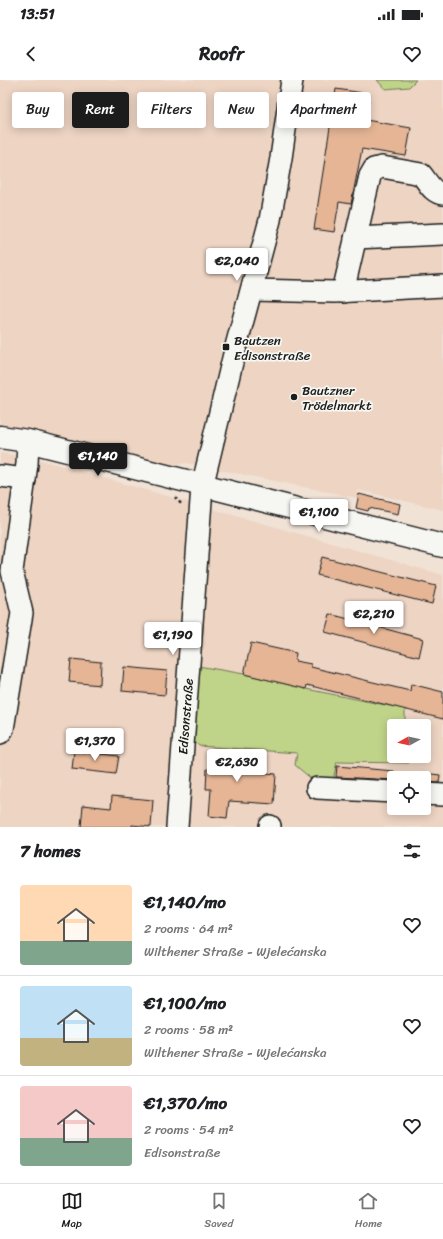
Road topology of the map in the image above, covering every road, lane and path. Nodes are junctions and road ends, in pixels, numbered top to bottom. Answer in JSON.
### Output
{"nodes":[{"id":1,"x":292,"y":80,"type":"edge"},
{"id":2,"x":443,"y":194,"type":"edge"},
{"id":3,"x":443,"y":234,"type":"edge"},
{"id":4,"x":355,"y":238,"type":"junction"},
{"id":5,"x":443,"y":286,"type":"edge"},
{"id":6,"x":252,"y":290,"type":"junction"},
{"id":7,"x":343,"y":292,"type":"junction"},
{"id":8,"x":0,"y":437,"type":"edge"},
{"id":9,"x":28,"y":441,"type":"junction"},
{"id":10,"x":0,"y":476,"type":"edge"},
{"id":11,"x":25,"y":479,"type":"junction"},
{"id":12,"x":202,"y":487,"type":"junction"},
{"id":13,"x":172,"y":495,"type":"dead end"},
{"id":14,"x":184,"y":507,"type":"dead end"},
{"id":15,"x":443,"y":546,"type":"edge"},
{"id":16,"x":0,"y":733,"type":"edge"},
{"id":17,"x":317,"y":788,"type":"dead end"},
{"id":18,"x":387,"y":792,"type":"edge"},
{"id":19,"x":431,"y":794,"type":"edge"},
{"id":20,"x":443,"y":795,"type":"edge"},
{"id":21,"x":177,"y":827,"type":"edge"}],
"edges":[{"from":1,"to":6,"type":"street","name":"Edisonstraße"},
{"from":2,"to":4,"type":"street"},
{"from":3,"to":4,"type":"street"},
{"from":4,"to":7,"type":"street"},
{"from":5,"to":7,"type":"street"},
{"from":6,"to":7,"type":"street"},
{"from":6,"to":12,"type":"street","name":"Edisonstraße"},
{"from":8,"to":9,"type":"main road"},
{"from":9,"to":11,"type":"street"},
{"from":9,"to":12,"type":"main road"},
{"from":10,"to":11,"type":"street"},
{"from":11,"to":16,"type":"street"},
{"from":12,"to":15,"type":"main road"},
{"from":12,"to":21,"type":"street","name":"Edisonstraße"},
{"from":13,"to":14,"type":"path"},
{"from":17,"to":18,"type":"street"},
{"from":19,"to":20,"type":"street"}]}
